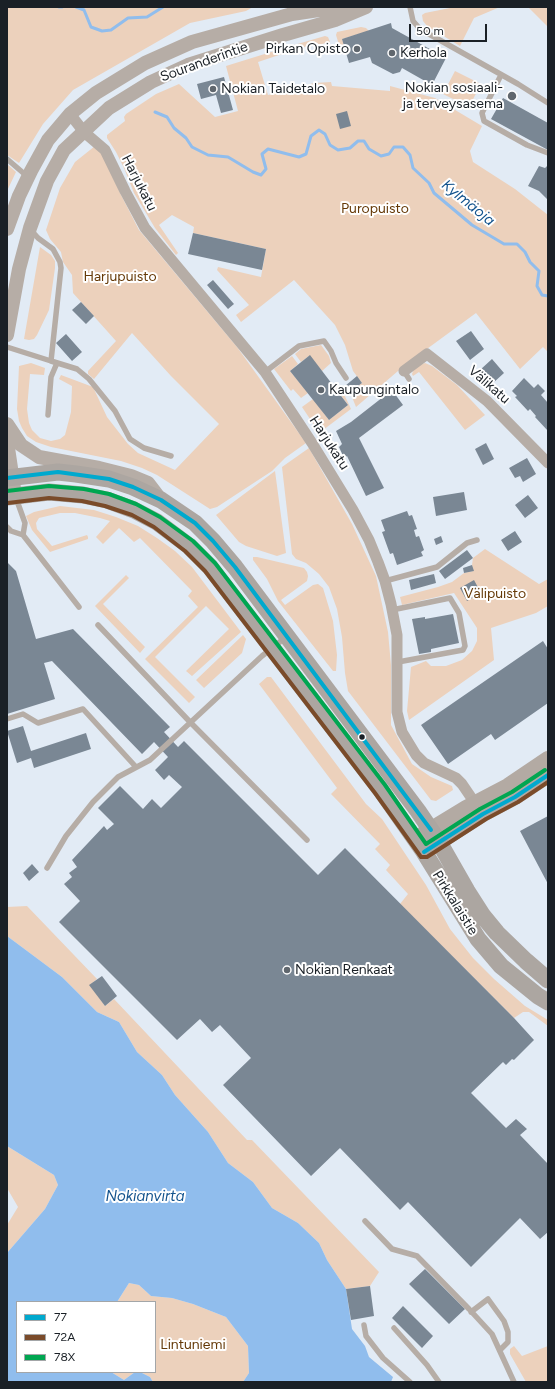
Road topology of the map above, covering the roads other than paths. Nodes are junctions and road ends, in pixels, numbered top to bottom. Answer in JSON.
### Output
{"nodes":[{"id":1,"x":358,"y":7,"type":"edge"},
{"id":2,"x":366,"y":7,"type":"edge"},
{"id":3,"x":410,"y":7,"type":"edge"},
{"id":4,"x":306,"y":9,"type":"edge"},
{"id":5,"x":292,"y":10,"type":"edge"},
{"id":6,"x":304,"y":28,"type":"junction"},
{"id":7,"x":502,"y":75,"type":"junction"},
{"id":8,"x":548,"y":103,"type":"edge"},
{"id":9,"x":70,"y":114,"type":"junction"},
{"id":10,"x":84,"y":132,"type":"junction"},
{"id":11,"x":548,"y":153,"type":"edge"},
{"id":12,"x":7,"y":159,"type":"edge"},
{"id":13,"x":28,"y":177,"type":"junction"},
{"id":14,"x":30,"y":228,"type":"junction"},
{"id":15,"x":7,"y":229,"type":"edge"},
{"id":16,"x":7,"y":335,"type":"edge"},
{"id":17,"x":7,"y":347,"type":"edge"},
{"id":18,"x":54,"y":362,"type":"junction"},
{"id":19,"x":265,"y":372,"type":"junction"},
{"id":20,"x":406,"y":375,"type":"dead end"},
{"id":21,"x":346,"y":378,"type":"dead end"},
{"id":22,"x":48,"y":415,"type":"dead end"},
{"id":23,"x":7,"y":424,"type":"edge"},
{"id":24,"x":7,"y":441,"type":"edge"},
{"id":25,"x":171,"y":456,"type":"dead end"},
{"id":26,"x":548,"y":463,"type":"edge"},
{"id":27,"x":9,"y":477,"type":"edge"},
{"id":28,"x":11,"y":496,"type":"edge"},
{"id":29,"x":161,"y":500,"type":"junction"},
{"id":30,"x":7,"y":526,"type":"edge"},
{"id":31,"x":23,"y":535,"type":"junction"},
{"id":32,"x":477,"y":540,"type":"dead end"},
{"id":33,"x":385,"y":582,"type":"junction"},
{"id":34,"x":79,"y":607,"type":"dead end"},
{"id":35,"x":392,"y":610,"type":"junction"},
{"id":36,"x":98,"y":624,"type":"dead end"},
{"id":37,"x":287,"y":636,"type":"junction"},
{"id":38,"x":272,"y":648,"type":"junction"},
{"id":39,"x":398,"y":662,"type":"junction"},
{"id":40,"x":7,"y":720,"type":"edge"},
{"id":41,"x":190,"y":722,"type":"junction"},
{"id":42,"x":548,"y":760,"type":"edge"},
{"id":43,"x":136,"y":767,"type":"junction"},
{"id":44,"x":548,"y":775,"type":"edge"},
{"id":45,"x":479,"y":809,"type":"junction"},
{"id":46,"x":435,"y":836,"type":"junction"},
{"id":47,"x":307,"y":840,"type":"dead end"},
{"id":48,"x":419,"y":846,"type":"junction"},
{"id":49,"x":47,"y":868,"type":"dead end"},
{"id":50,"x":548,"y":980,"type":"edge"},
{"id":51,"x":548,"y":1002,"type":"edge"},
{"id":52,"x":365,"y":1221,"type":"dead end"},
{"id":53,"x":471,"y":1312,"type":"junction"},
{"id":54,"x":364,"y":1325,"type":"dead end"},
{"id":55,"x":394,"y":1328,"type":"dead end"},
{"id":56,"x":500,"y":1350,"type":"junction"},
{"id":57,"x":410,"y":1382,"type":"edge"},
{"id":58,"x":439,"y":1382,"type":"edge"},
{"id":59,"x":514,"y":1382,"type":"edge"}],
"edges":[{"from":1,"to":4,"type":"street","name":"Souranderintie"},
{"from":2,"to":6,"type":"street","name":"Souranderintie"},
{"from":3,"to":7,"type":"lane"},
{"from":4,"to":5,"type":"street","name":"Souranderintie"},
{"from":4,"to":6,"type":"street"},
{"from":5,"to":6,"type":"street"},
{"from":5,"to":9,"type":"street","name":"Souranderintie"},
{"from":6,"to":10,"type":"street","name":"Souranderintie"},
{"from":7,"to":8,"type":"lane"},
{"from":7,"to":11,"type":"lane"},
{"from":9,"to":10,"type":"street","name":"Harjukatu"},
{"from":9,"to":13,"type":"street","name":"Souranderintie"},
{"from":10,"to":14,"type":"street","name":"Souranderintie"},
{"from":10,"to":19,"type":"street","name":"Harjukatu"},
{"from":12,"to":13,"type":"lane"},
{"from":13,"to":15,"type":"street","name":"Souranderintie"},
{"from":14,"to":16,"type":"street","name":"Souranderintie"},
{"from":14,"to":18,"type":"lane"},
{"from":17,"to":18,"type":"lane"},
{"from":18,"to":22,"type":"lane"},
{"from":18,"to":25,"type":"lane"},
{"from":19,"to":21,"type":"lane"},
{"from":19,"to":33,"type":"street","name":"Harjukatu"},
{"from":20,"to":26,"type":"street","name":"Välikatu"},
{"from":23,"to":29,"type":"street"},
{"from":24,"to":27,"type":"street"},
{"from":27,"to":28,"type":"street"},
{"from":27,"to":29,"type":"main road","name":"Pirkkalaistie"},
{"from":28,"to":31,"type":"lane"},
{"from":28,"to":38,"type":"main road","name":"Pirkkalaistie"},
{"from":29,"to":37,"type":"main road","name":"Pirkkalaistie"},
{"from":30,"to":31,"type":"lane"},
{"from":31,"to":34,"type":"lane"},
{"from":32,"to":33,"type":"lane"},
{"from":33,"to":35,"type":"street","name":"Harjukatu"},
{"from":35,"to":39,"type":"street","name":"Harjukatu"},
{"from":35,"to":39,"type":"lane"},
{"from":36,"to":41,"type":"lane"},
{"from":37,"to":38,"type":"lane"},
{"from":37,"to":46,"type":"main road","name":"Pirkkalaistie"},
{"from":38,"to":41,"type":"lane"},
{"from":38,"to":48,"type":"main road","name":"Pirkkalaistie"},
{"from":39,"to":45,"type":"street","name":"Harjukatu"},
{"from":40,"to":43,"type":"lane"},
{"from":41,"to":43,"type":"lane"},
{"from":41,"to":47,"type":"lane"},
{"from":42,"to":45,"type":"main road"},
{"from":43,"to":49,"type":"lane"},
{"from":44,"to":45,"type":"main road"},
{"from":45,"to":46,"type":"main road"},
{"from":46,"to":48,"type":"main road"},
{"from":46,"to":50,"type":"main road","name":"Pirkkalaistie"},
{"from":48,"to":51,"type":"main road","name":"Pirkkalaistie"},
{"from":52,"to":53,"type":"lane"},
{"from":53,"to":56,"type":"lane"},
{"from":53,"to":56,"type":"lane"},
{"from":54,"to":57,"type":"lane"},
{"from":55,"to":58,"type":"lane"},
{"from":56,"to":59,"type":"lane"}]}
